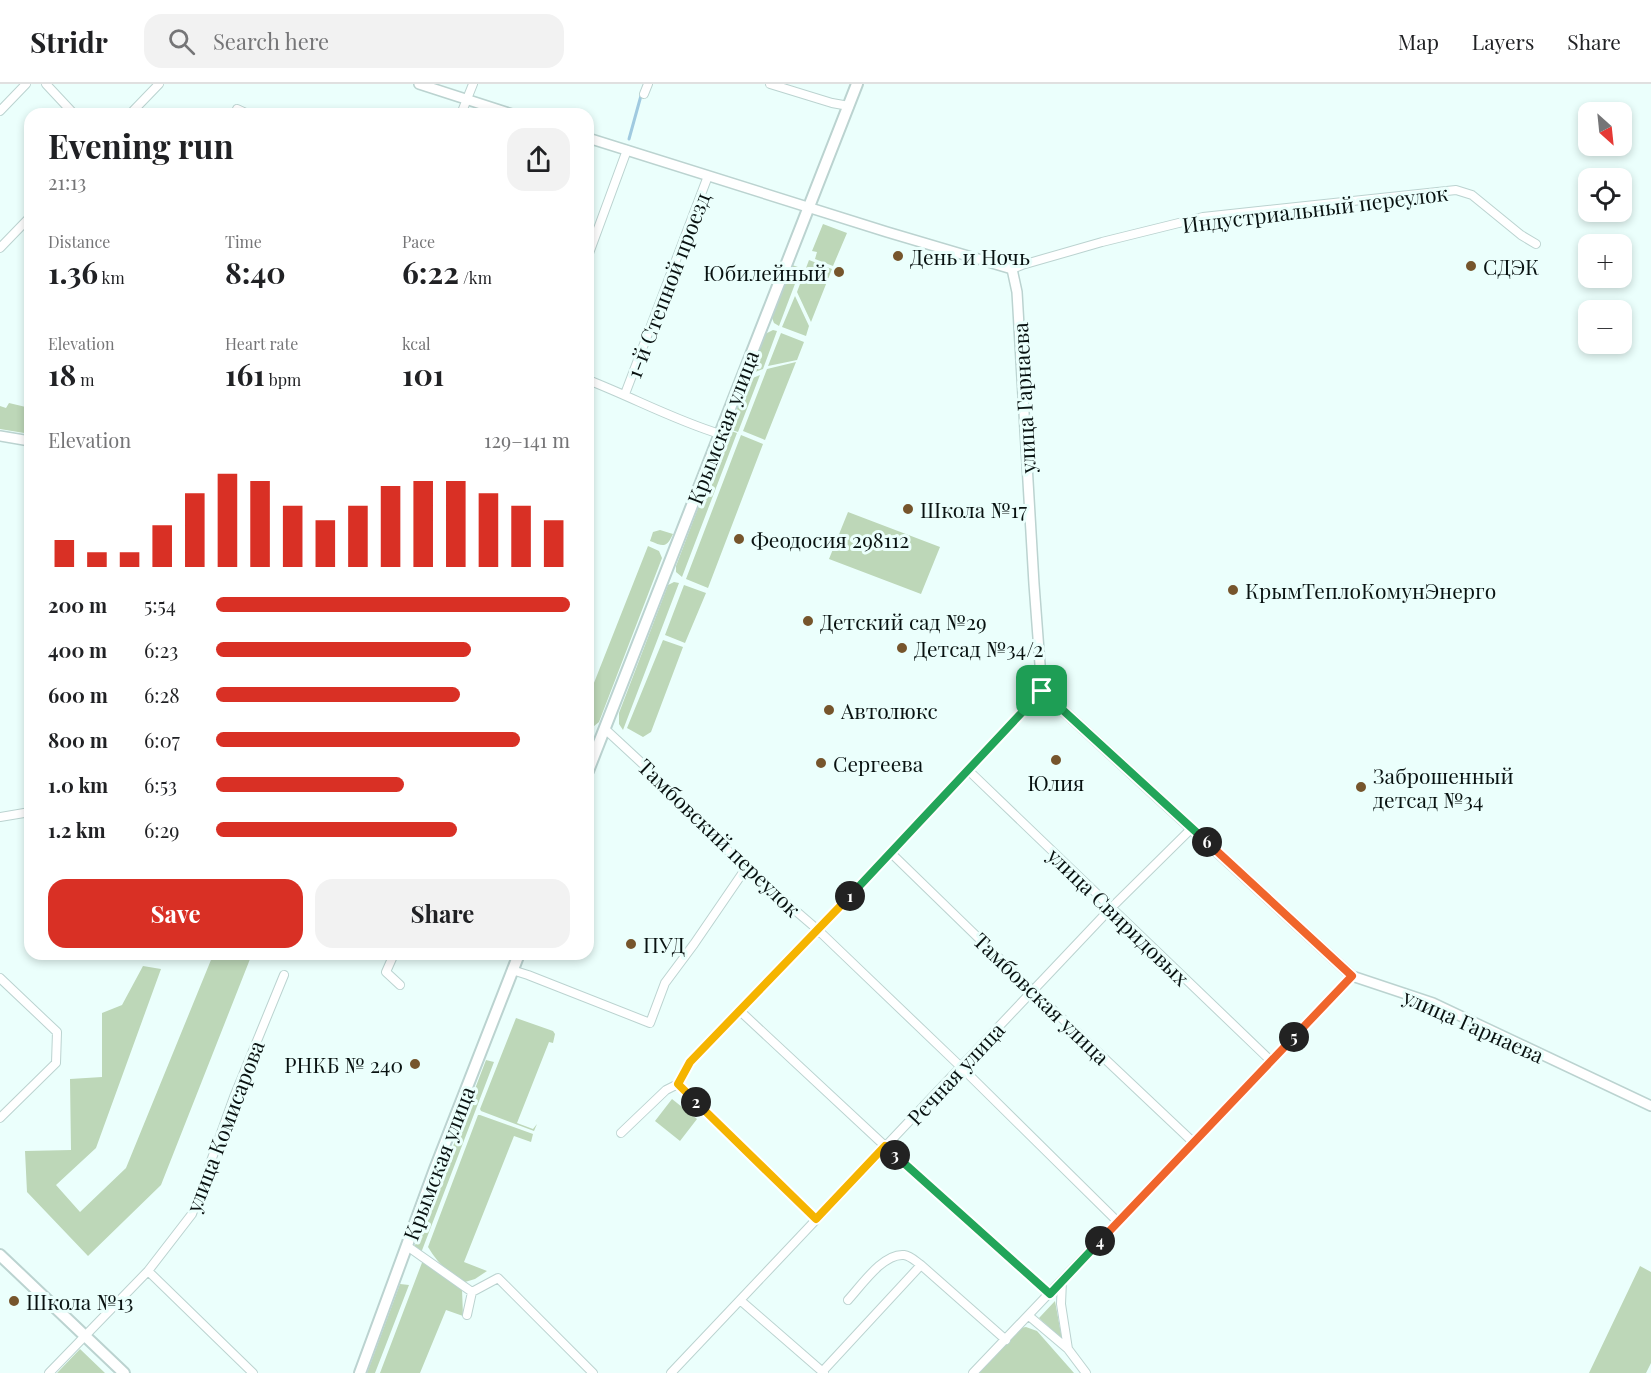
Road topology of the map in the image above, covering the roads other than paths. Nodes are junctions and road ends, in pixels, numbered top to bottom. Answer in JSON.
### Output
{"nodes":[{"id":1,"x":26,"y":84,"type":"edge"},
{"id":2,"x":46,"y":84,"type":"edge"},
{"id":3,"x":159,"y":84,"type":"edge"},
{"id":4,"x":420,"y":84,"type":"edge"},
{"id":5,"x":473,"y":84,"type":"edge"},
{"id":6,"x":648,"y":84,"type":"edge"},
{"id":7,"x":770,"y":84,"type":"edge"},
{"id":8,"x":857,"y":84,"type":"edge"},
{"id":9,"x":644,"y":94,"type":"dead end"},
{"id":10,"x":467,"y":100,"type":"junction"},
{"id":11,"x":849,"y":106,"type":"junction"},
{"id":12,"x":68,"y":108,"type":"edge"},
{"id":13,"x":136,"y":108,"type":"edge"},
{"id":14,"x":464,"y":108,"type":"edge"},
{"id":15,"x":493,"y":108,"type":"edge"},
{"id":16,"x":0,"y":111,"type":"edge"},
{"id":17,"x":594,"y":140,"type":"edge"},
{"id":18,"x":627,"y":150,"type":"junction"},
{"id":19,"x":708,"y":176,"type":"junction"},
{"id":20,"x":809,"y":208,"type":"junction"},
{"id":21,"x":24,"y":223,"type":"edge"},
{"id":22,"x":594,"y":233,"type":"edge"},
{"id":23,"x":1536,"y":244,"type":"dead end"},
{"id":24,"x":0,"y":248,"type":"edge"},
{"id":25,"x":1012,"y":269,"type":"junction"},
{"id":26,"x":594,"y":382,"type":"edge"},
{"id":27,"x":625,"y":394,"type":"junction"},
{"id":28,"x":720,"y":434,"type":"junction"},
{"id":29,"x":0,"y":436,"type":"edge"},
{"id":30,"x":24,"y":440,"type":"edge"},
{"id":31,"x":1042,"y":691,"type":"junction"},
{"id":32,"x":606,"y":729,"type":"junction"},
{"id":33,"x":594,"y":752,"type":"edge"},
{"id":34,"x":968,"y":770,"type":"junction"},
{"id":35,"x":24,"y":813,"type":"edge"},
{"id":36,"x":0,"y":817,"type":"edge"},
{"id":37,"x":1192,"y":828,"type":"junction"},
{"id":38,"x":891,"y":853,"type":"junction"},
{"id":39,"x":747,"y":868,"type":"junction"},
{"id":40,"x":1111,"y":908,"type":"junction"},
{"id":41,"x":818,"y":930,"type":"junction"},
{"id":42,"x":391,"y":960,"type":"edge"},
{"id":43,"x":516,"y":960,"type":"edge"},
{"id":44,"x":512,"y":970,"type":"junction"},
{"id":45,"x":284,"y":975,"type":"dead end"},
{"id":46,"x":1352,"y":976,"type":"junction"},
{"id":47,"x":0,"y":978,"type":"edge"},
{"id":48,"x":400,"y":985,"type":"dead end"},
{"id":49,"x":1033,"y":991,"type":"junction"},
{"id":50,"x":740,"y":1011,"type":"junction"},
{"id":51,"x":1271,"y":1061,"type":"junction"},
{"id":52,"x":961,"y":1067,"type":"junction"},
{"id":53,"x":678,"y":1084,"type":"junction"},
{"id":54,"x":1651,"y":1106,"type":"edge"},
{"id":55,"x":0,"y":1118,"type":"edge"},
{"id":56,"x":621,"y":1133,"type":"dead end"},
{"id":57,"x":1194,"y":1143,"type":"junction"},
{"id":58,"x":885,"y":1146,"type":"junction"},
{"id":59,"x":816,"y":1219,"type":"junction"},
{"id":60,"x":1118,"y":1222,"type":"junction"},
{"id":61,"x":407,"y":1246,"type":"junction"},
{"id":62,"x":0,"y":1255,"type":"edge"},
{"id":63,"x":921,"y":1265,"type":"junction"},
{"id":64,"x":148,"y":1271,"type":"junction"},
{"id":65,"x":1062,"y":1281,"type":"junction"},
{"id":66,"x":472,"y":1292,"type":"junction"},
{"id":67,"x":1050,"y":1294,"type":"junction"},
{"id":68,"x":740,"y":1300,"type":"junction"},
{"id":69,"x":848,"y":1300,"type":"dead end"},
{"id":70,"x":467,"y":1315,"type":"dead end"},
{"id":71,"x":1029,"y":1316,"type":"junction"},
{"id":72,"x":86,"y":1336,"type":"junction"},
{"id":73,"x":1006,"y":1340,"type":"junction"},
{"id":74,"x":1068,"y":1349,"type":"junction"},
{"id":75,"x":823,"y":1372,"type":"edge"},
{"id":76,"x":49,"y":1373,"type":"edge"},
{"id":77,"x":124,"y":1373,"type":"edge"},
{"id":78,"x":253,"y":1373,"type":"edge"},
{"id":79,"x":360,"y":1373,"type":"edge"},
{"id":80,"x":593,"y":1373,"type":"edge"},
{"id":81,"x":671,"y":1373,"type":"edge"},
{"id":82,"x":974,"y":1373,"type":"edge"},
{"id":83,"x":1086,"y":1373,"type":"edge"}],
"edges":[{"from":1,"to":16,"type":"street"},
{"from":2,"to":12,"type":"street"},
{"from":3,"to":13,"type":"street"},
{"from":4,"to":10,"type":"street"},
{"from":5,"to":10,"type":"street"},
{"from":6,"to":9,"type":"street"},
{"from":7,"to":11,"type":"street"},
{"from":8,"to":11,"type":"main road","name":"Крымская улица"},
{"from":10,"to":14,"type":"street"},
{"from":10,"to":15,"type":"street"},
{"from":11,"to":20,"type":"main road","name":"Крымская улица"},
{"from":17,"to":18,"type":"street"},
{"from":18,"to":19,"type":"street"},
{"from":18,"to":22,"type":"street"},
{"from":19,"to":20,"type":"street"},
{"from":19,"to":27,"type":"street","name":"1-й Степной проезд"},
{"from":20,"to":25,"type":"street"},
{"from":20,"to":28,"type":"main road","name":"Крымская улица"},
{"from":21,"to":24,"type":"street"},
{"from":23,"to":25,"type":"street","name":"Индустриальный переулок"},
{"from":25,"to":31,"type":"street","name":"улица Гарнаева"},
{"from":26,"to":27,"type":"street"},
{"from":27,"to":28,"type":"street"},
{"from":28,"to":32,"type":"main road","name":"Крымская улица"},
{"from":29,"to":30,"type":"street"},
{"from":31,"to":34,"type":"street"},
{"from":31,"to":37,"type":"street","name":"улица Гарнаева"},
{"from":32,"to":33,"type":"main road","name":"Крымская улица"},
{"from":32,"to":39,"type":"street","name":"Тамбовский переулок"},
{"from":34,"to":38,"type":"street"},
{"from":34,"to":40,"type":"street","name":"улица Свиридовых"},
{"from":35,"to":36,"type":"street"},
{"from":37,"to":40,"type":"street","name":"Речная улица"},
{"from":37,"to":46,"type":"street","name":"улица Гарнаева"},
{"from":38,"to":41,"type":"street"},
{"from":38,"to":49,"type":"street","name":"Тамбовская улица"},
{"from":39,"to":41,"type":"street","name":"Тамбовский переулок"},
{"from":39,"to":44,"type":"street"},
{"from":40,"to":49,"type":"street","name":"Речная улица"},
{"from":40,"to":51,"type":"street","name":"улица Свиридовых"},
{"from":41,"to":50,"type":"street"},
{"from":41,"to":52,"type":"street","name":"Тамбовский переулок"},
{"from":42,"to":48,"type":"street"},
{"from":43,"to":44,"type":"main road","name":"Крымская улица"},
{"from":44,"to":61,"type":"main road","name":"Крымская улица"},
{"from":45,"to":64,"type":"street","name":"улица Комисарова"},
{"from":46,"to":51,"type":"street"},
{"from":46,"to":54,"type":"street","name":"улица Гарнаева"},
{"from":47,"to":55,"type":"street"},
{"from":49,"to":52,"type":"street","name":"Речная улица"},
{"from":49,"to":57,"type":"street","name":"Тамбовская улица"},
{"from":50,"to":53,"type":"street"},
{"from":50,"to":58,"type":"street"},
{"from":51,"to":57,"type":"street"},
{"from":52,"to":58,"type":"street","name":"Речная улица"},
{"from":52,"to":60,"type":"street","name":"Тамбовский переулок"},
{"from":53,"to":56,"type":"street"},
{"from":53,"to":59,"type":"street"},
{"from":57,"to":60,"type":"street"},
{"from":58,"to":59,"type":"street","name":"Речная улица"},
{"from":58,"to":67,"type":"street"},
{"from":59,"to":68,"type":"street","name":"Речная улица"},
{"from":60,"to":65,"type":"street"},
{"from":61,"to":66,"type":"street"},
{"from":61,"to":79,"type":"main road","name":"Крымская улица"},
{"from":62,"to":72,"type":"main road"},
{"from":63,"to":69,"type":"street"},
{"from":63,"to":73,"type":"street"},
{"from":63,"to":75,"type":"street"},
{"from":64,"to":72,"type":"street","name":"улица Комисарова"},
{"from":64,"to":78,"type":"street"},
{"from":65,"to":67,"type":"street"},
{"from":65,"to":74,"type":"street"},
{"from":66,"to":70,"type":"street"},
{"from":66,"to":80,"type":"street"},
{"from":67,"to":71,"type":"street"},
{"from":68,"to":75,"type":"street"},
{"from":68,"to":81,"type":"street","name":"Речная улица"},
{"from":71,"to":73,"type":"street"},
{"from":71,"to":74,"type":"street"},
{"from":72,"to":76,"type":"street","name":"улица Комисарова"},
{"from":72,"to":77,"type":"main road"},
{"from":73,"to":82,"type":"street"},
{"from":74,"to":83,"type":"street"}]}
